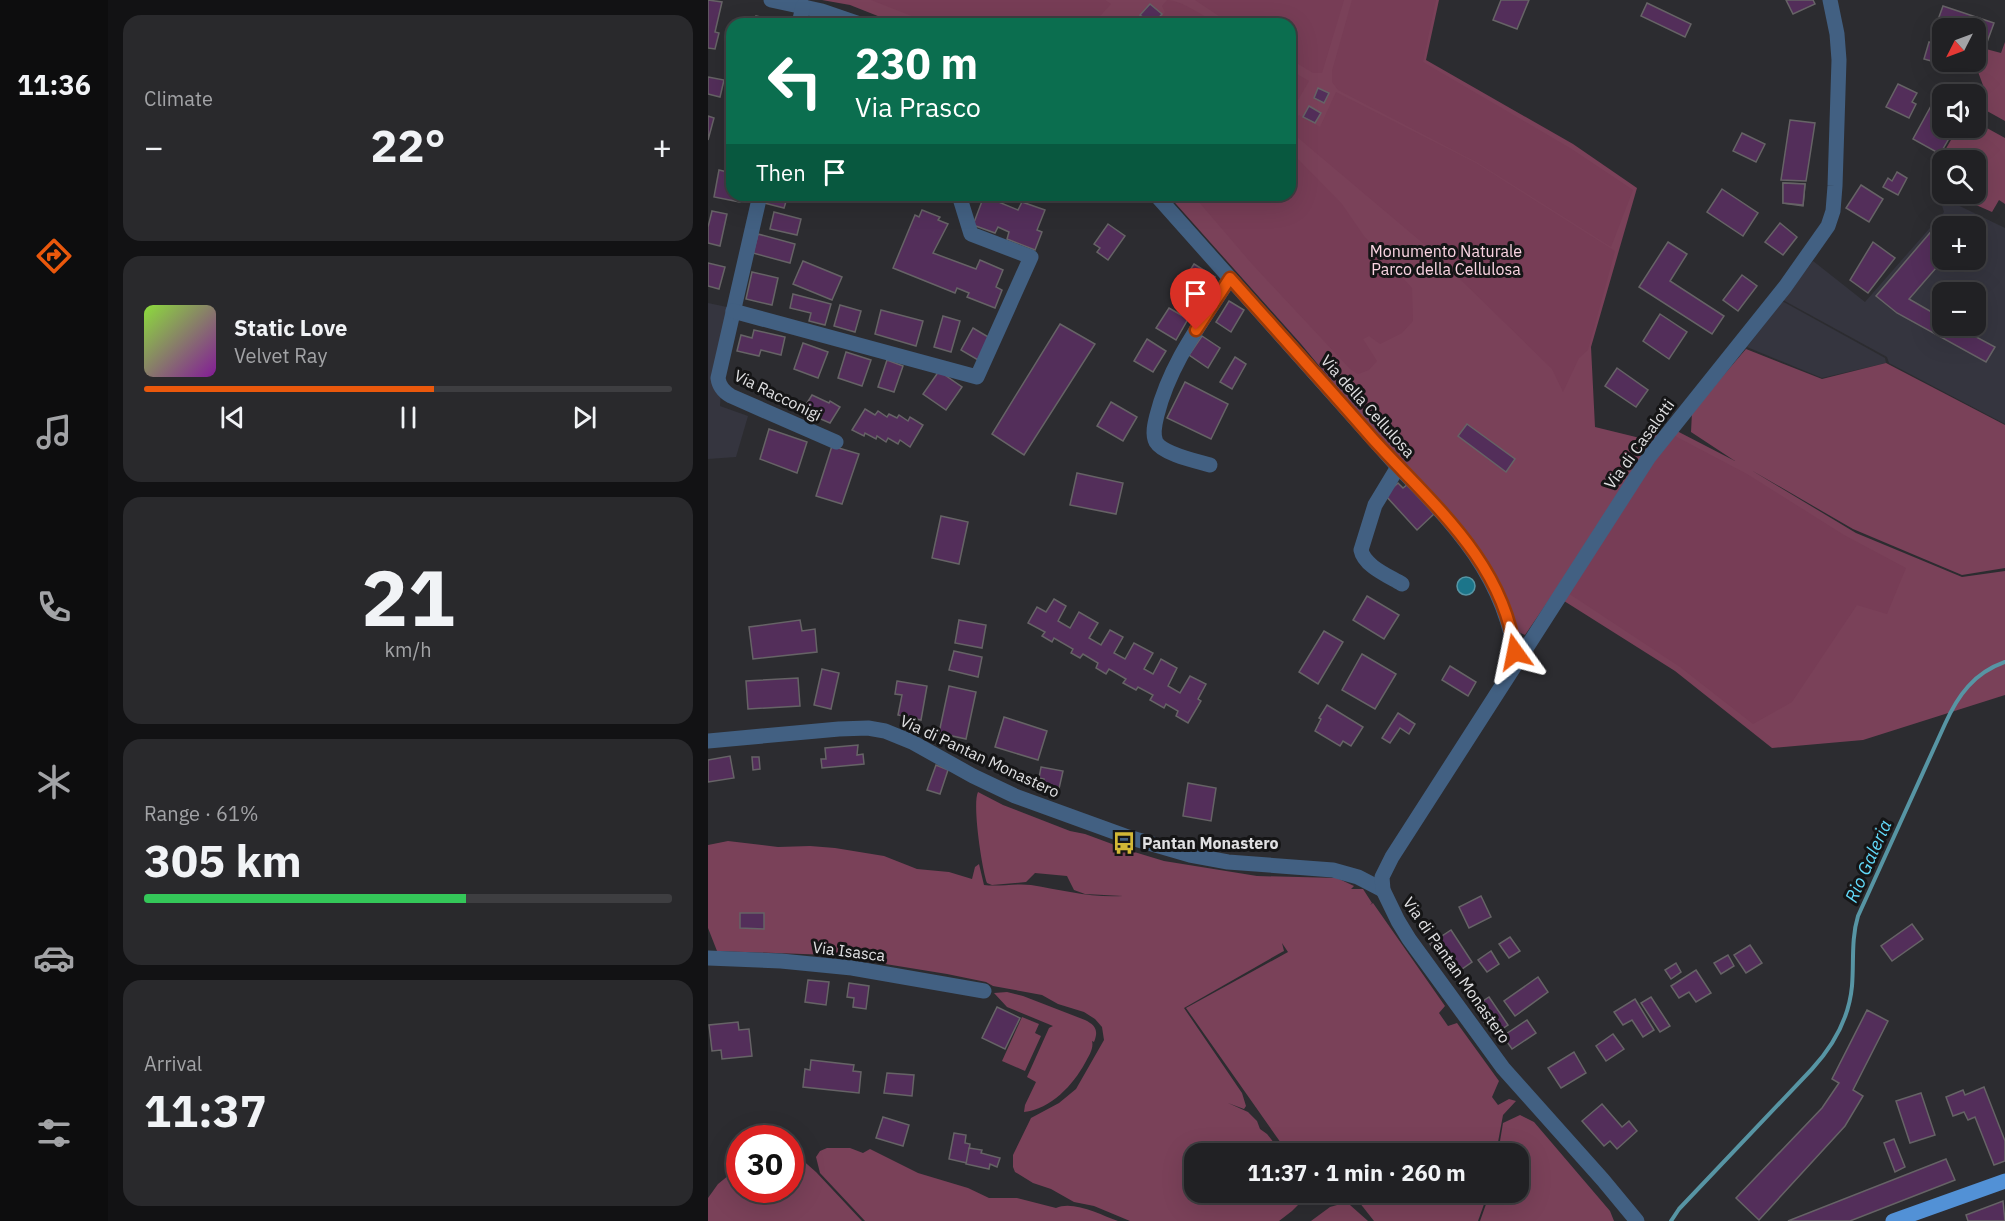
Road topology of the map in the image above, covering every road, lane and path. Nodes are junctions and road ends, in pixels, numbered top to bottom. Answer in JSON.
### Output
{"nodes":[{"id":1,"x":771,"y":0,"type":"edge"},
{"id":2,"x":1830,"y":0,"type":"edge"},
{"id":3,"x":803,"y":6,"type":"junction"},
{"id":4,"x":800,"y":18,"type":"edge"},
{"id":5,"x":841,"y":18,"type":"edge"},
{"id":6,"x":759,"y":201,"type":"edge"},
{"id":7,"x":961,"y":201,"type":"edge"},
{"id":8,"x":1161,"y":201,"type":"edge"},
{"id":9,"x":1230,"y":278,"type":"junction"},
{"id":10,"x":733,"y":311,"type":"junction"},
{"id":11,"x":836,"y":442,"type":"dead end"},
{"id":12,"x":1210,"y":465,"type":"dead end"},
{"id":13,"x":1398,"y":467,"type":"junction"},
{"id":14,"x":1402,"y":584,"type":"dead end"},
{"id":15,"x":1516,"y":662,"type":"junction"},
{"id":16,"x":708,"y":741,"type":"edge"},
{"id":17,"x":1383,"y":890,"type":"junction"},
{"id":18,"x":708,"y":958,"type":"edge"},
{"id":19,"x":984,"y":991,"type":"dead end"},
{"id":20,"x":2005,"y":1181,"type":"edge"},
{"id":21,"x":1636,"y":1220,"type":"edge"},
{"id":22,"x":1894,"y":1221,"type":"edge"}],
"edges":[{"from":1,"to":3,"type":"street"},
{"from":2,"to":15,"type":"street","name":"Via di Casalotti"},
{"from":3,"to":4,"type":"street"},
{"from":3,"to":5,"type":"street"},
{"from":6,"to":10,"type":"street","name":"Via Racconigi"},
{"from":7,"to":10,"type":"street"},
{"from":8,"to":9,"type":"street","name":"Via della Cellulosa"},
{"from":9,"to":12,"type":"street"},
{"from":9,"to":13,"type":"street","name":"Via della Cellulosa"},
{"from":10,"to":11,"type":"street","name":"Via Racconigi"},
{"from":13,"to":14,"type":"street"},
{"from":13,"to":15,"type":"street","name":"Via della Cellulosa"},
{"from":15,"to":17,"type":"street","name":"Via di Casalotti"},
{"from":16,"to":17,"type":"street","name":"Via di Pantan Monastero"},
{"from":17,"to":21,"type":"street","name":"Via di Pantan Monastero"},
{"from":18,"to":19,"type":"street","name":"Via Isasca"},
{"from":20,"to":22,"type":"main road"}]}
